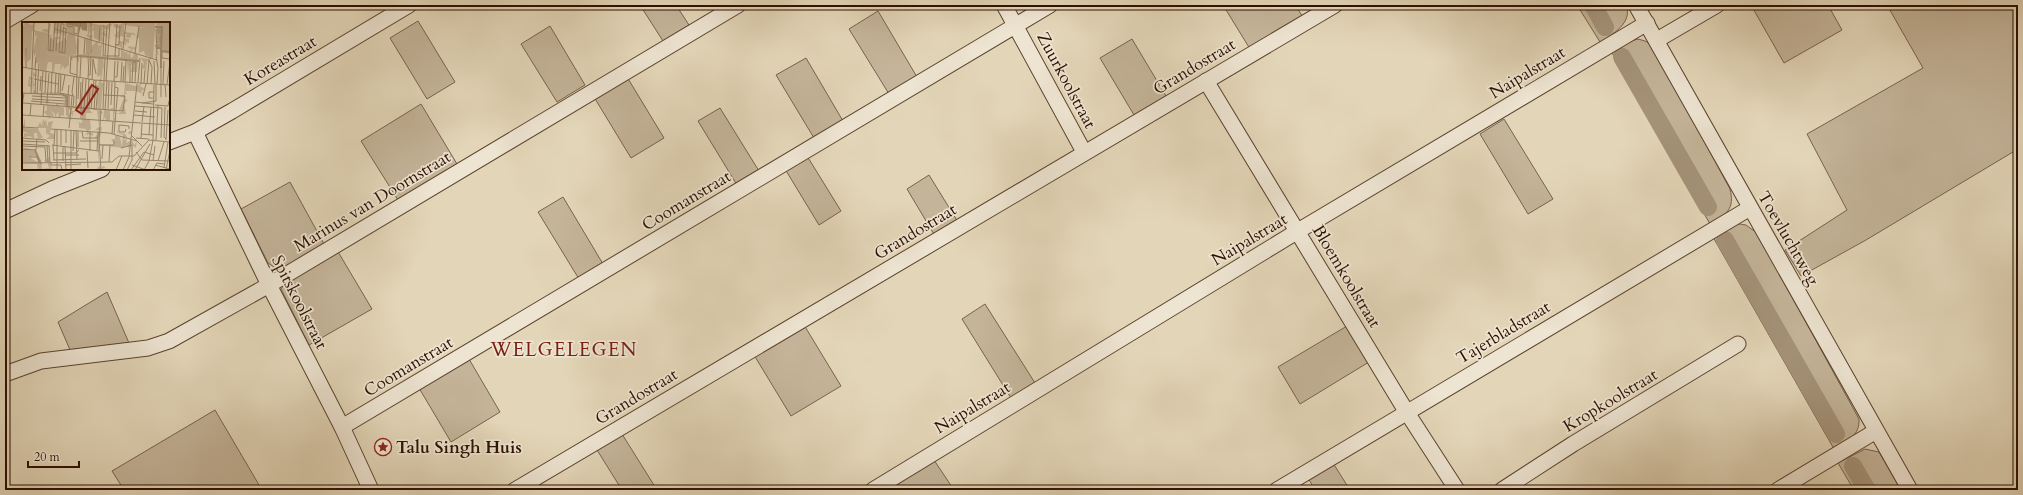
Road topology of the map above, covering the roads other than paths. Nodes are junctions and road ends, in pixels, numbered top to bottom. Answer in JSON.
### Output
{"nodes":[{"id":1,"x":32,"y":5,"type":"edge"},
{"id":2,"x":409,"y":5,"type":"edge"},
{"id":3,"x":738,"y":5,"type":"edge"},
{"id":4,"x":1004,"y":5,"type":"edge"},
{"id":5,"x":1050,"y":5,"type":"edge"},
{"id":6,"x":1335,"y":5,"type":"edge"},
{"id":7,"x":1636,"y":5,"type":"edge"},
{"id":8,"x":1717,"y":5,"type":"edge"},
{"id":9,"x":5,"y":21,"type":"edge"},
{"id":10,"x":1647,"y":23,"type":"junction"},
{"id":11,"x":1016,"y":25,"type":"junction"},
{"id":12,"x":1657,"y":40,"type":"junction"},
{"id":13,"x":1206,"y":81,"type":"junction"},
{"id":14,"x":195,"y":132,"type":"junction"},
{"id":15,"x":170,"y":142,"type":"edge"},
{"id":16,"x":1084,"y":152,"type":"junction"},
{"id":17,"x":100,"y":170,"type":"edge"},
{"id":18,"x":1750,"y":208,"type":"junction"},
{"id":19,"x":5,"y":212,"type":"edge"},
{"id":20,"x":1298,"y":231,"type":"junction"},
{"id":21,"x":269,"y":285,"type":"junction"},
{"id":22,"x":1738,"y":344,"type":"dead end"},
{"id":23,"x":5,"y":374,"type":"edge"},
{"id":24,"x":1406,"y":412,"type":"junction"},
{"id":25,"x":342,"y":427,"type":"junction"},
{"id":26,"x":1876,"y":430,"type":"junction"},
{"id":27,"x":371,"y":490,"type":"edge"},
{"id":28,"x":515,"y":490,"type":"edge"},
{"id":29,"x":873,"y":490,"type":"edge"},
{"id":30,"x":1276,"y":490,"type":"edge"},
{"id":31,"x":1457,"y":490,"type":"edge"},
{"id":32,"x":1502,"y":490,"type":"edge"},
{"id":33,"x":1778,"y":490,"type":"edge"},
{"id":34,"x":1910,"y":490,"type":"edge"}],
"edges":[{"from":1,"to":9,"type":"street"},
{"from":2,"to":14,"type":"street","name":"Koreastraat"},
{"from":3,"to":21,"type":"street","name":"Marinus van Doornstraat"},
{"from":4,"to":11,"type":"street","name":"Zuurkoolstraat"},
{"from":5,"to":11,"type":"street","name":"Coomanstraat"},
{"from":6,"to":13,"type":"street","name":"Grandostraat"},
{"from":7,"to":10,"type":"street","name":"Toevluchtweg"},
{"from":8,"to":12,"type":"street"},
{"from":10,"to":12,"type":"street","name":"Toevluchtweg"},
{"from":10,"to":20,"type":"street","name":"Naipalstraat"},
{"from":11,"to":16,"type":"street","name":"Zuurkoolstraat"},
{"from":11,"to":25,"type":"street","name":"Coomanstraat"},
{"from":12,"to":18,"type":"street","name":"Toevluchtweg"},
{"from":13,"to":16,"type":"street","name":"Grandostraat"},
{"from":13,"to":20,"type":"street","name":"Bloemkoolstraat"},
{"from":14,"to":15,"type":"street","name":"Koreastraat"},
{"from":14,"to":21,"type":"street","name":"Spitskoolstraat"},
{"from":16,"to":28,"type":"street","name":"Grandostraat"},
{"from":17,"to":19,"type":"street"},
{"from":18,"to":24,"type":"street","name":"Tajerbladstraat"},
{"from":18,"to":26,"type":"street","name":"Toevluchtweg"},
{"from":20,"to":24,"type":"street","name":"Bloemkoolstraat"},
{"from":20,"to":29,"type":"street","name":"Naipalstraat"},
{"from":21,"to":23,"type":"street","name":"Marinus van Doornstraat"},
{"from":21,"to":25,"type":"street","name":"Spitskoolstraat"},
{"from":22,"to":32,"type":"street","name":"Kropkoolstraat"},
{"from":24,"to":30,"type":"street","name":"Tajerbladstraat"},
{"from":24,"to":31,"type":"street","name":"Bloemkoolstraat"},
{"from":25,"to":27,"type":"street","name":"Spitskoolstraat"},
{"from":26,"to":33,"type":"street"},
{"from":26,"to":34,"type":"street","name":"Toevluchtweg"}]}
